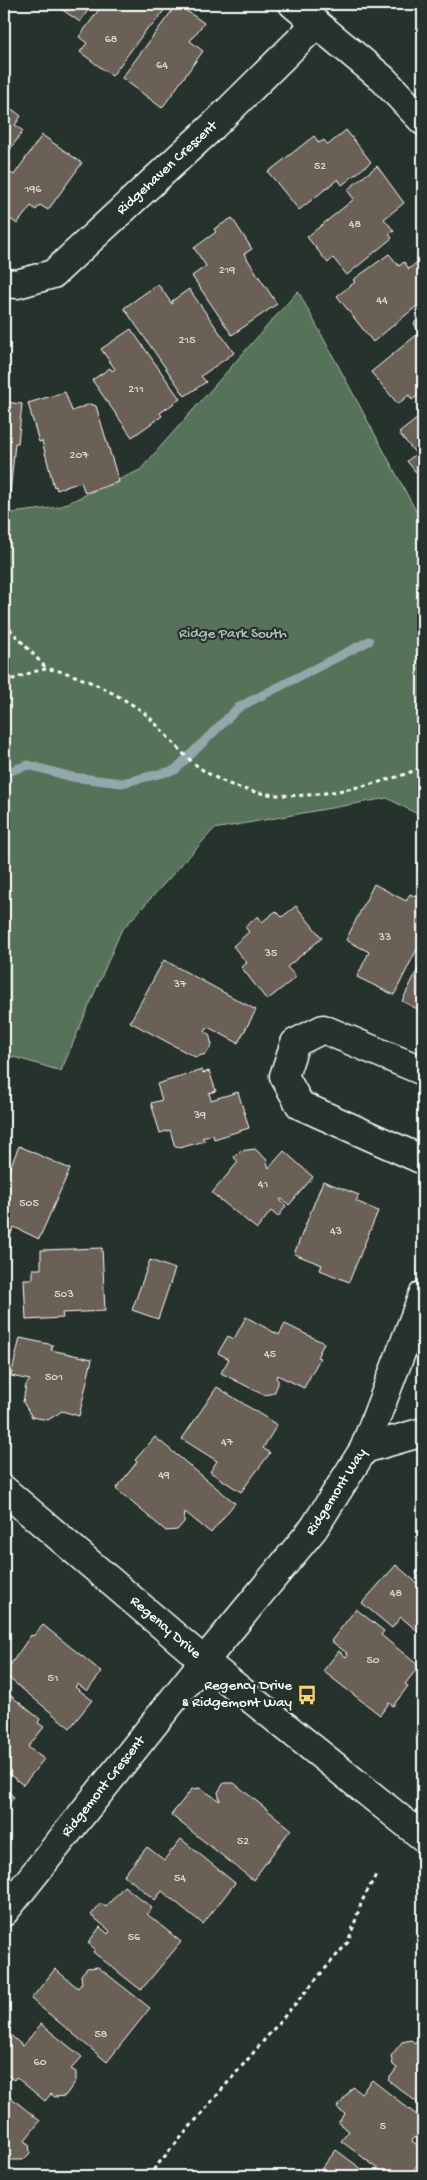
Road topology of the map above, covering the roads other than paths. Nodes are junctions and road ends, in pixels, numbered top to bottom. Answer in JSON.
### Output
{"nodes":[{"id":1,"x":293,"y":4,"type":"edge"},
{"id":2,"x":316,"y":24,"type":"junction"},
{"id":3,"x":423,"y":121,"type":"edge"},
{"id":4,"x":4,"y":283,"type":"edge"},
{"id":5,"x":423,"y":1071,"type":"edge"},
{"id":6,"x":423,"y":1160,"type":"edge"},
{"id":7,"x":423,"y":1295,"type":"edge"},
{"id":8,"x":423,"y":1432,"type":"edge"},
{"id":9,"x":364,"y":1449,"type":"junction"},
{"id":10,"x":4,"y":1490,"type":"edge"},
{"id":11,"x":204,"y":1661,"type":"junction"},
{"id":12,"x":423,"y":1837,"type":"edge"},
{"id":13,"x":4,"y":1912,"type":"edge"}],
"edges":[{"from":1,"to":2,"type":"street"},
{"from":2,"to":3,"type":"street"},
{"from":2,"to":4,"type":"street","name":"Ridgehaven Crescent"},
{"from":5,"to":6,"type":"street"},
{"from":7,"to":9,"type":"street","name":"Ridgemont Way"},
{"from":8,"to":9,"type":"street"},
{"from":9,"to":11,"type":"street","name":"Ridgemont Way"},
{"from":10,"to":11,"type":"street","name":"Regency Drive"},
{"from":11,"to":12,"type":"street","name":"Regency Drive"},
{"from":11,"to":13,"type":"street","name":"Ridgemont Crescent"}]}
